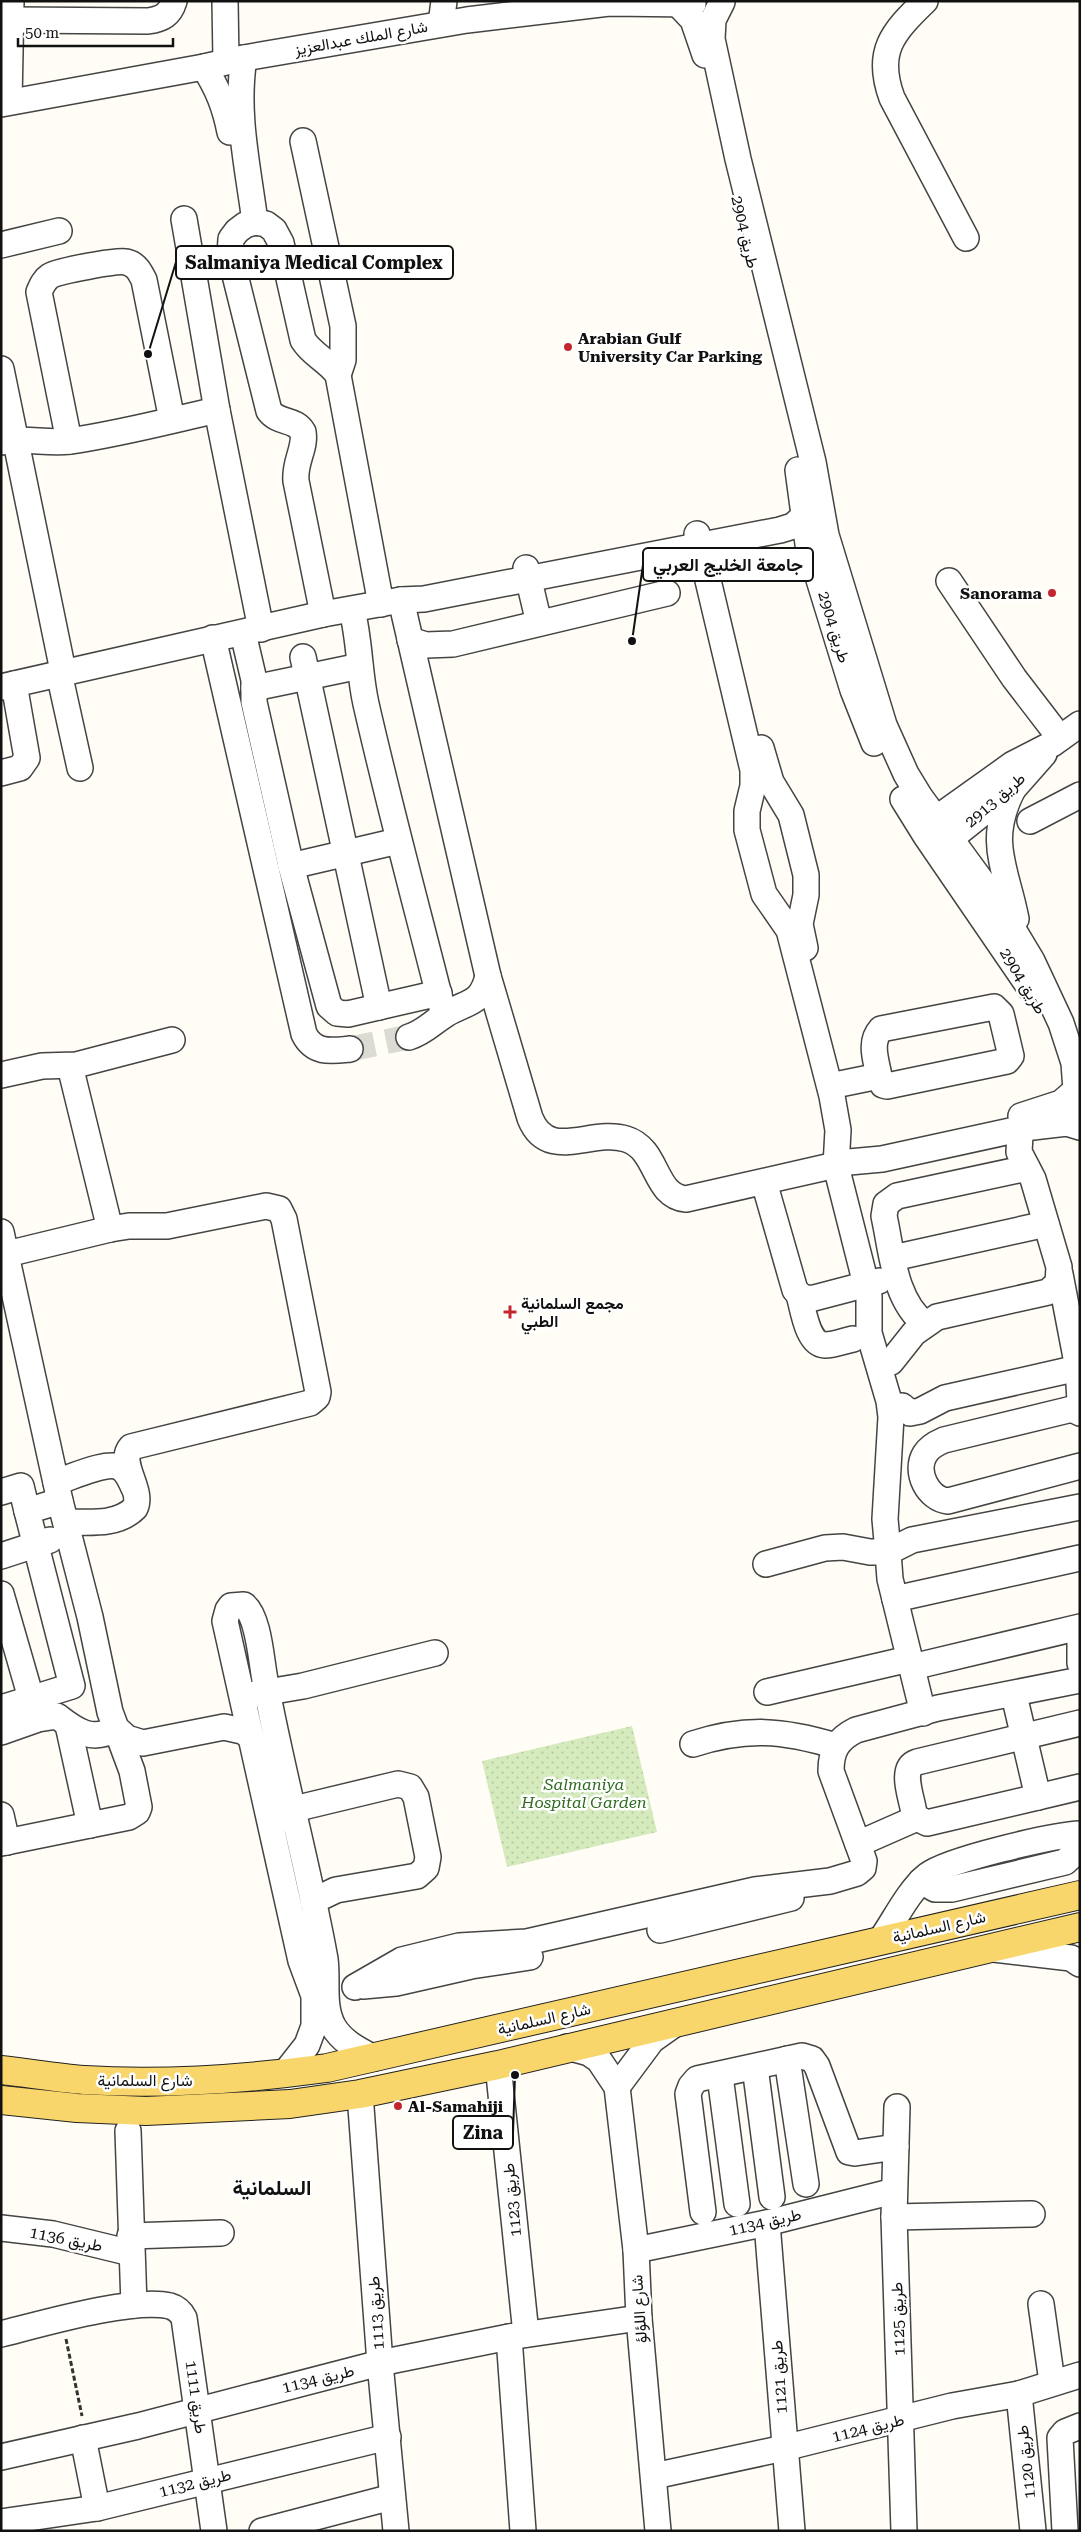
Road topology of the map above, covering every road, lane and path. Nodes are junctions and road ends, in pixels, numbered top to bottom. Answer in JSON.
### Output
{"nodes":[{"id":1,"x":174,"y":1,"type":"edge"},
{"id":2,"x":224,"y":1,"type":"edge"},
{"id":3,"x":723,"y":1,"type":"edge"},
{"id":4,"x":925,"y":1,"type":"edge"},
{"id":5,"x":678,"y":4,"type":"junction"},
{"id":6,"x":11,"y":11,"type":"edge"},
{"id":7,"x":442,"y":13,"type":"edge"},
{"id":8,"x":225,"y":62,"type":"junction"},
{"id":9,"x":5,"y":103,"type":"edge"},
{"id":10,"x":303,"y":140,"type":"dead end"},
{"id":11,"x":184,"y":220,"type":"dead end"},
{"id":12,"x":250,"y":224,"type":"junction"},
{"id":13,"x":59,"y":231,"type":"dead end"},
{"id":14,"x":966,"y":238,"type":"dead end"},
{"id":15,"x":1,"y":245,"type":"edge"},
{"id":16,"x":1,"y":369,"type":"edge"},
{"id":17,"x":338,"y":375,"type":"junction"},
{"id":18,"x":217,"y":410,"type":"junction"},
{"id":19,"x":172,"y":420,"type":"junction"},
{"id":20,"x":8,"y":441,"type":"edge"},
{"id":21,"x":69,"y":441,"type":"junction"},
{"id":22,"x":22,"y":472,"type":"junction"},
{"id":23,"x":812,"y":514,"type":"junction"},
{"id":24,"x":704,"y":539,"type":"junction"},
{"id":25,"x":527,"y":573,"type":"junction"},
{"id":26,"x":949,"y":581,"type":"dead end"},
{"id":27,"x":667,"y":593,"type":"dead end"},
{"id":28,"x":391,"y":602,"type":"junction"},
{"id":29,"x":352,"y":610,"type":"junction"},
{"id":30,"x":323,"y":614,"type":"junction"},
{"id":31,"x":539,"y":623,"type":"junction"},
{"id":32,"x":252,"y":631,"type":"junction"},
{"id":33,"x":213,"y":638,"type":"junction"},
{"id":34,"x":410,"y":640,"type":"junction"},
{"id":35,"x":360,"y":666,"type":"junction"},
{"id":36,"x":305,"y":667,"type":"junction"},
{"id":37,"x":61,"y":672,"type":"junction"},
{"id":38,"x":8,"y":685,"type":"edge"},
{"id":39,"x":254,"y":688,"type":"junction"},
{"id":40,"x":1064,"y":735,"type":"edge"},
{"id":41,"x":80,"y":768,"type":"dead end"},
{"id":42,"x":1,"y":773,"type":"edge"},
{"id":43,"x":1014,"y":788,"type":"junction"},
{"id":44,"x":1080,"y":795,"type":"edge"},
{"id":45,"x":785,"y":802,"type":"junction"},
{"id":46,"x":747,"y":811,"type":"junction"},
{"id":47,"x":1030,"y":821,"type":"dead end"},
{"id":48,"x":934,"y":835,"type":"junction"},
{"id":49,"x":398,"y":841,"type":"junction"},
{"id":50,"x":345,"y":853,"type":"junction"},
{"id":51,"x":291,"y":866,"type":"junction"},
{"id":52,"x":805,"y":899,"type":"junction"},
{"id":53,"x":772,"y":906,"type":"junction"},
{"id":54,"x":1019,"y":937,"type":"junction"},
{"id":55,"x":488,"y":976,"type":"junction"},
{"id":56,"x":442,"y":1004,"type":"junction"},
{"id":57,"x":379,"y":1007,"type":"junction"},
{"id":58,"x":409,"y":1037,"type":"tunnel mouth"},
{"id":59,"x":172,"y":1040,"type":"dead end"},
{"id":60,"x":350,"y":1049,"type":"tunnel mouth"},
{"id":61,"x":70,"y":1066,"type":"junction"},
{"id":62,"x":1,"y":1075,"type":"edge"},
{"id":63,"x":879,"y":1076,"type":"junction"},
{"id":64,"x":835,"y":1085,"type":"junction"},
{"id":65,"x":1078,"y":1098,"type":"edge"},
{"id":66,"x":1080,"y":1127,"type":"edge"},
{"id":67,"x":1024,"y":1128,"type":"junction"},
{"id":68,"x":843,"y":1164,"type":"junction"},
{"id":69,"x":1027,"y":1168,"type":"junction"},
{"id":70,"x":764,"y":1182,"type":"junction"},
{"id":71,"x":1046,"y":1224,"type":"junction"},
{"id":72,"x":110,"y":1229,"type":"junction"},
{"id":73,"x":3,"y":1241,"type":"edge"},
{"id":74,"x":893,"y":1258,"type":"junction"},
{"id":75,"x":1060,"y":1274,"type":"junction"},
{"id":76,"x":873,"y":1284,"type":"junction"},
{"id":77,"x":799,"y":1295,"type":"junction"},
{"id":78,"x":925,"y":1324,"type":"junction"},
{"id":79,"x":861,"y":1333,"type":"junction"},
{"id":80,"x":890,"y":1362,"type":"junction"},
{"id":81,"x":1078,"y":1368,"type":"junction"},
{"id":82,"x":1080,"y":1401,"type":"edge"},
{"id":83,"x":895,"y":1404,"type":"junction"},
{"id":84,"x":1080,"y":1413,"type":"edge"},
{"id":85,"x":1080,"y":1466,"type":"edge"},
{"id":86,"x":1028,"y":1481,"type":"junction"},
{"id":87,"x":1,"y":1492,"type":"edge"},
{"id":88,"x":136,"y":1494,"type":"junction"},
{"id":89,"x":1080,"y":1507,"type":"edge"},
{"id":90,"x":63,"y":1509,"type":"junction"},
{"id":91,"x":27,"y":1511,"type":"junction"},
{"id":92,"x":1037,"y":1516,"type":"junction"},
{"id":93,"x":35,"y":1545,"type":"junction"},
{"id":94,"x":895,"y":1548,"type":"junction"},
{"id":95,"x":1,"y":1556,"type":"edge"},
{"id":96,"x":1080,"y":1558,"type":"edge"},
{"id":97,"x":766,"y":1564,"type":"dead end"},
{"id":98,"x":1,"y":1594,"type":"edge"},
{"id":99,"x":903,"y":1597,"type":"junction"},
{"id":100,"x":1080,"y":1627,"type":"edge"},
{"id":101,"x":1080,"y":1641,"type":"edge"},
{"id":102,"x":435,"y":1653,"type":"dead end"},
{"id":103,"x":916,"y":1663,"type":"junction"},
{"id":104,"x":1080,"y":1663,"type":"edge"},
{"id":105,"x":1080,"y":1680,"type":"edge"},
{"id":106,"x":267,"y":1692,"type":"junction"},
{"id":107,"x":767,"y":1692,"type":"dead end"},
{"id":108,"x":243,"y":1695,"type":"junction"},
{"id":109,"x":1014,"y":1695,"type":"junction"},
{"id":110,"x":31,"y":1698,"type":"junction"},
{"id":111,"x":1,"y":1708,"type":"edge"},
{"id":112,"x":930,"y":1711,"type":"junction"},
{"id":113,"x":1080,"y":1723,"type":"edge"},
{"id":114,"x":68,"y":1724,"type":"junction"},
{"id":115,"x":116,"y":1728,"type":"junction"},
{"id":116,"x":1,"y":1732,"type":"edge"},
{"id":117,"x":250,"y":1736,"type":"junction"},
{"id":118,"x":1024,"y":1736,"type":"junction"},
{"id":119,"x":693,"y":1744,"type":"dead end"},
{"id":120,"x":836,"y":1746,"type":"junction"},
{"id":121,"x":1080,"y":1787,"type":"edge"},
{"id":122,"x":1038,"y":1797,"type":"junction"},
{"id":123,"x":292,"y":1801,"type":"junction"},
{"id":124,"x":267,"y":1808,"type":"junction"},
{"id":125,"x":1,"y":1815,"type":"edge"},
{"id":126,"x":917,"y":1818,"type":"junction"},
{"id":127,"x":90,"y":1824,"type":"junction"},
{"id":128,"x":1080,"y":1834,"type":"edge"},
{"id":129,"x":4,"y":1843,"type":"edge"},
{"id":130,"x":858,"y":1844,"type":"junction"},
{"id":131,"x":1080,"y":1848,"type":"edge"},
{"id":132,"x":921,"y":1881,"type":"junction"},
{"id":133,"x":1080,"y":1895,"type":"edge"},
{"id":134,"x":313,"y":1901,"type":"junction"},
{"id":135,"x":1080,"y":1926,"type":"edge"},
{"id":136,"x":880,"y":1941,"type":"junction"},
{"id":137,"x":990,"y":1949,"type":"junction"},
{"id":138,"x":1080,"y":1964,"type":"edge"},
{"id":139,"x":320,"y":1995,"type":"junction"},
{"id":140,"x":676,"y":2023,"type":"junction"},
{"id":141,"x":567,"y":2047,"type":"junction"},
{"id":142,"x":374,"y":2058,"type":"junction"},
{"id":143,"x":787,"y":2059,"type":"junction"},
{"id":144,"x":498,"y":2066,"type":"junction"},
{"id":145,"x":755,"y":2067,"type":"junction"},
{"id":146,"x":1,"y":2070,"type":"edge"},
{"id":147,"x":285,"y":2073,"type":"junction"},
{"id":148,"x":720,"y":2076,"type":"junction"},
{"id":149,"x":617,"y":2088,"type":"junction"},
{"id":150,"x":360,"y":2094,"type":"junction"},
{"id":151,"x":1,"y":2100,"type":"edge"},
{"id":152,"x":897,"y":2107,"type":"dead end"},
{"id":153,"x":128,"y":2131,"type":"dead end"},
{"id":154,"x":896,"y":2147,"type":"junction"},
{"id":155,"x":806,"y":2184,"type":"dead end"},
{"id":156,"x":894,"y":2191,"type":"junction"},
{"id":157,"x":772,"y":2197,"type":"dead end"},
{"id":158,"x":737,"y":2204,"type":"dead end"},
{"id":159,"x":703,"y":2212,"type":"dead end"},
{"id":160,"x":1032,"y":2214,"type":"dead end"},
{"id":161,"x":894,"y":2217,"type":"junction"},
{"id":162,"x":767,"y":2223,"type":"junction"},
{"id":163,"x":1,"y":2228,"type":"edge"},
{"id":164,"x":222,"y":2233,"type":"dead end"},
{"id":165,"x":131,"y":2244,"type":"junction"},
{"id":166,"x":636,"y":2250,"type":"junction"},
{"id":167,"x":1041,"y":2304,"type":"dead end"},
{"id":168,"x":134,"y":2305,"type":"junction"},
{"id":169,"x":639,"y":2318,"type":"junction"},
{"id":170,"x":61,"y":2319,"type":"junction"},
{"id":171,"x":1,"y":2334,"type":"edge"},
{"id":172,"x":518,"y":2335,"type":"junction"},
{"id":173,"x":380,"y":2363,"type":"junction"},
{"id":174,"x":1080,"y":2375,"type":"edge"},
{"id":175,"x":1052,"y":2382,"type":"junction"},
{"id":176,"x":1019,"y":2394,"type":"junction"},
{"id":177,"x":197,"y":2409,"type":"junction"},
{"id":178,"x":902,"y":2420,"type":"junction"},
{"id":179,"x":1080,"y":2426,"type":"edge"},
{"id":180,"x":84,"y":2437,"type":"junction"},
{"id":181,"x":388,"y":2438,"type":"junction"},
{"id":182,"x":784,"y":2448,"type":"junction"},
{"id":183,"x":1,"y":2457,"type":"edge"},
{"id":184,"x":654,"y":2476,"type":"junction"},
{"id":185,"x":208,"y":2480,"type":"junction"},
{"id":186,"x":392,"y":2497,"type":"junction"},
{"id":187,"x":98,"y":2508,"type":"junction"},
{"id":188,"x":1,"y":2522,"type":"edge"},
{"id":189,"x":214,"y":2531,"type":"edge"},
{"id":190,"x":262,"y":2531,"type":"edge"},
{"id":191,"x":396,"y":2531,"type":"edge"},
{"id":192,"x":523,"y":2531,"type":"edge"},
{"id":193,"x":658,"y":2531,"type":"edge"},
{"id":194,"x":792,"y":2531,"type":"edge"},
{"id":195,"x":904,"y":2531,"type":"edge"},
{"id":196,"x":1033,"y":2531,"type":"edge"},
{"id":197,"x":1065,"y":2531,"type":"edge"}],
"edges":[{"from":1,"to":6,"type":"street"},
{"from":2,"to":8,"type":"street"},
{"from":3,"to":5,"type":"street","name":"شارع الملك عبدالعزيز"},
{"from":3,"to":23,"type":"street","name":"طريق 2904"},
{"from":4,"to":14,"type":"street"},
{"from":5,"to":7,"type":"street","name":"شارع الملك عبدالعزيز"},
{"from":5,"to":23,"type":"street","name":"طريق 2904"},
{"from":6,"to":9,"type":"street"},
{"from":7,"to":8,"type":"street","name":"شارع الملك عبدالعزيز"},
{"from":8,"to":9,"type":"street","name":"شارع الملك عبدالعزيز"},
{"from":8,"to":12,"type":"street"},
{"from":8,"to":12,"type":"street"},
{"from":10,"to":17,"type":"street"},
{"from":11,"to":18,"type":"street"},
{"from":12,"to":17,"type":"street"},
{"from":12,"to":30,"type":"street"},
{"from":13,"to":15,"type":"street"},
{"from":16,"to":20,"type":"street"},
{"from":17,"to":28,"type":"street"},
{"from":18,"to":19,"type":"street"},
{"from":18,"to":32,"type":"street"},
{"from":19,"to":21,"type":"street"},
{"from":19,"to":21,"type":"street"},
{"from":20,"to":21,"type":"street"},
{"from":20,"to":22,"type":"street"},
{"from":21,"to":22,"type":"street"},
{"from":22,"to":37,"type":"street"},
{"from":23,"to":24,"type":"street"},
{"from":23,"to":48,"type":"street","name":"طريق 2904"},
{"from":24,"to":25,"type":"street"},
{"from":24,"to":45,"type":"street"},
{"from":24,"to":46,"type":"street"},
{"from":25,"to":28,"type":"street"},
{"from":25,"to":31,"type":"street"},
{"from":26,"to":40,"type":"street"},
{"from":27,"to":31,"type":"street"},
{"from":28,"to":29,"type":"street"},
{"from":28,"to":34,"type":"street"},
{"from":29,"to":30,"type":"street"},
{"from":29,"to":35,"type":"street"},
{"from":30,"to":32,"type":"street"},
{"from":31,"to":34,"type":"street"},
{"from":32,"to":33,"type":"street"},
{"from":32,"to":39,"type":"street"},
{"from":33,"to":37,"type":"street"},
{"from":33,"to":60,"type":"street"},
{"from":34,"to":55,"type":"street"},
{"from":35,"to":36,"type":"street"},
{"from":35,"to":49,"type":"street"},
{"from":36,"to":39,"type":"street"},
{"from":36,"to":50,"type":"street"},
{"from":37,"to":38,"type":"street"},
{"from":37,"to":41,"type":"street"},
{"from":38,"to":42,"type":"street"},
{"from":39,"to":51,"type":"street"},
{"from":40,"to":43,"type":"street","name":"طريق 2913"},
{"from":40,"to":48,"type":"street","name":"طريق 2913"},
{"from":43,"to":48,"type":"street","name":"طريق 2913"},
{"from":43,"to":54,"type":"street"},
{"from":44,"to":47,"type":"street"},
{"from":45,"to":46,"type":"street"},
{"from":45,"to":52,"type":"street"},
{"from":46,"to":53,"type":"street"},
{"from":48,"to":54,"type":"street","name":"طريق 2904"},
{"from":48,"to":65,"type":"street","name":"طريق 2904"},
{"from":49,"to":50,"type":"street"},
{"from":49,"to":56,"type":"street"},
{"from":50,"to":51,"type":"street"},
{"from":50,"to":57,"type":"street"},
{"from":51,"to":57,"type":"street"},
{"from":52,"to":53,"type":"street"},
{"from":52,"to":64,"type":"street"},
{"from":53,"to":64,"type":"street"},
{"from":54,"to":65,"type":"street","name":"طريق 2904"},
{"from":55,"to":56,"type":"street"},
{"from":55,"to":70,"type":"street"},
{"from":56,"to":57,"type":"street"},
{"from":56,"to":58,"type":"street"},
{"from":59,"to":61,"type":"street"},
{"from":61,"to":62,"type":"street"},
{"from":61,"to":72,"type":"street"},
{"from":63,"to":63,"type":"street"},
{"from":63,"to":64,"type":"street"},
{"from":64,"to":68,"type":"street"},
{"from":65,"to":68,"type":"street"},
{"from":66,"to":67,"type":"street"},
{"from":67,"to":68,"type":"street"},
{"from":67,"to":69,"type":"street"},
{"from":68,"to":70,"type":"street"},
{"from":68,"to":76,"type":"street"},
{"from":69,"to":71,"type":"street"},
{"from":69,"to":74,"type":"street"},
{"from":70,"to":77,"type":"street"},
{"from":71,"to":74,"type":"street"},
{"from":71,"to":75,"type":"street"},
{"from":72,"to":73,"type":"street"},
{"from":72,"to":88,"type":"street"},
{"from":73,"to":90,"type":"street"},
{"from":74,"to":78,"type":"street"},
{"from":75,"to":78,"type":"street"},
{"from":75,"to":81,"type":"street"},
{"from":76,"to":77,"type":"street"},
{"from":76,"to":79,"type":"street"},
{"from":76,"to":80,"type":"street"},
{"from":77,"to":79,"type":"street"},
{"from":78,"to":80,"type":"street"},
{"from":79,"to":83,"type":"street"},
{"from":80,"to":83,"type":"street"},
{"from":81,"to":82,"type":"street"},
{"from":81,"to":83,"type":"street"},
{"from":83,"to":94,"type":"street"},
{"from":84,"to":86,"type":"street"},
{"from":85,"to":86,"type":"street"},
{"from":86,"to":92,"type":"street"},
{"from":87,"to":91,"type":"street"},
{"from":88,"to":90,"type":"street"},
{"from":88,"to":90,"type":"street"},
{"from":89,"to":92,"type":"street"},
{"from":90,"to":91,"type":"street"},
{"from":90,"to":93,"type":"street"},
{"from":90,"to":115,"type":"street"},
{"from":91,"to":93,"type":"street"},
{"from":92,"to":94,"type":"street"},
{"from":93,"to":95,"type":"street"},
{"from":93,"to":110,"type":"street"},
{"from":94,"to":97,"type":"street"},
{"from":94,"to":99,"type":"street"},
{"from":96,"to":99,"type":"street"},
{"from":98,"to":110,"type":"street"},
{"from":99,"to":103,"type":"street"},
{"from":100,"to":103,"type":"street"},
{"from":101,"to":104,"type":"street"},
{"from":102,"to":106,"type":"street"},
{"from":103,"to":107,"type":"street"},
{"from":103,"to":112,"type":"street"},
{"from":105,"to":109,"type":"street"},
{"from":106,"to":108,"type":"street"},
{"from":106,"to":108,"type":"street"},
{"from":106,"to":123,"type":"street"},
{"from":108,"to":117,"type":"street"},
{"from":109,"to":112,"type":"street"},
{"from":109,"to":118,"type":"street"},
{"from":110,"to":111,"type":"street"},
{"from":112,"to":120,"type":"street"},
{"from":113,"to":118,"type":"street"},
{"from":114,"to":115,"type":"street"},
{"from":114,"to":116,"type":"street"},
{"from":114,"to":127,"type":"street"},
{"from":115,"to":117,"type":"street"},
{"from":115,"to":127,"type":"street"},
{"from":117,"to":124,"type":"street"},
{"from":118,"to":122,"type":"street"},
{"from":118,"to":126,"type":"street"},
{"from":119,"to":120,"type":"street"},
{"from":120,"to":130,"type":"street"},
{"from":121,"to":122,"type":"street"},
{"from":122,"to":126,"type":"street"},
{"from":123,"to":124,"type":"street"},
{"from":123,"to":134,"type":"street"},
{"from":123,"to":134,"type":"street"},
{"from":124,"to":139,"type":"street"},
{"from":125,"to":129,"type":"street"},
{"from":126,"to":130,"type":"street"},
{"from":127,"to":129,"type":"street"},
{"from":128,"to":132,"type":"street"},
{"from":130,"to":139,"type":"street"},
{"from":131,"to":132,"type":"street"},
{"from":132,"to":136,"type":"street"},
{"from":133,"to":136,"type":"main road","name":"شارع السلمانية"},
{"from":134,"to":139,"type":"street"},
{"from":135,"to":137,"type":"main road","name":"شارع السلمانية"},
{"from":136,"to":142,"type":"main road","name":"شارع السلمانية"},
{"from":137,"to":138,"type":"street"},
{"from":137,"to":140,"type":"main road","name":"شارع السلمانية"},
{"from":139,"to":142,"type":"street"},
{"from":139,"to":147,"type":"street"},
{"from":140,"to":141,"type":"main road","name":"شارع السلمانية"},
{"from":140,"to":149,"type":"street"},
{"from":141,"to":144,"type":"main road","name":"شارع السلمانية"},
{"from":141,"to":149,"type":"street","name":"شارع اللؤلؤ"},
{"from":142,"to":147,"type":"main road","name":"شارع السلمانية"},
{"from":143,"to":145,"type":"street"},
{"from":143,"to":154,"type":"street"},
{"from":143,"to":155,"type":"street"},
{"from":144,"to":150,"type":"main road","name":"شارع السلمانية"},
{"from":144,"to":172,"type":"street","name":"طريق 1123"},
{"from":145,"to":148,"type":"street"},
{"from":145,"to":157,"type":"street"},
{"from":146,"to":147,"type":"main road","name":"شارع السلمانية"},
{"from":148,"to":158,"type":"street"},
{"from":148,"to":159,"type":"street"},
{"from":149,"to":166,"type":"street","name":"شارع اللؤلؤ"},
{"from":150,"to":151,"type":"main road","name":"شارع السلمانية"},
{"from":150,"to":173,"type":"street","name":"طريق 1113"},
{"from":152,"to":154,"type":"street","name":"طريق 1125"},
{"from":153,"to":165,"type":"street"},
{"from":154,"to":156,"type":"street","name":"طريق 1125"},
{"from":156,"to":161,"type":"street","name":"طريق 1125"},
{"from":156,"to":162,"type":"street","name":"طريق 1134"},
{"from":160,"to":161,"type":"street"},
{"from":161,"to":178,"type":"street","name":"طريق 1125"},
{"from":162,"to":166,"type":"street","name":"طريق 1134"},
{"from":162,"to":182,"type":"street","name":"طريق 1121"},
{"from":163,"to":165,"type":"street","name":"طريق 1136"},
{"from":164,"to":165,"type":"street","name":"طريق 1136"},
{"from":165,"to":168,"type":"street"},
{"from":166,"to":169,"type":"street","name":"شارع اللؤلؤ"},
{"from":167,"to":175,"type":"street"},
{"from":168,"to":170,"type":"street","name":"طريق 1111"},
{"from":168,"to":177,"type":"street","name":"طريق 1111"},
{"from":169,"to":172,"type":"street","name":"طريق 1134"},
{"from":169,"to":184,"type":"street","name":"شارع اللؤلؤ"},
{"from":170,"to":171,"type":"street","name":"طريق 1111"},
{"from":170,"to":180,"type":"path"},
{"from":172,"to":173,"type":"street","name":"طريق 1134"},
{"from":172,"to":192,"type":"street","name":"طريق 1123"},
{"from":173,"to":177,"type":"street","name":"طريق 1134"},
{"from":173,"to":181,"type":"street","name":"طريق 1113"},
{"from":174,"to":175,"type":"street","name":"طريق 1124"},
{"from":175,"to":176,"type":"street","name":"طريق 1124"},
{"from":176,"to":178,"type":"street","name":"طريق 1124"},
{"from":176,"to":196,"type":"street","name":"طريق 1120"},
{"from":177,"to":180,"type":"street","name":"طريق 1134"},
{"from":177,"to":185,"type":"street","name":"طريق 1111"},
{"from":178,"to":182,"type":"street","name":"طريق 1124"},
{"from":178,"to":195,"type":"street","name":"طريق 1125"},
{"from":179,"to":197,"type":"street"},
{"from":180,"to":183,"type":"street","name":"طريق 1134"},
{"from":180,"to":187,"type":"street"},
{"from":181,"to":185,"type":"street","name":"طريق 1132"},
{"from":181,"to":186,"type":"street","name":"طريق 1113"},
{"from":182,"to":184,"type":"street","name":"طريق 1124"},
{"from":182,"to":194,"type":"street","name":"طريق 1121"},
{"from":184,"to":193,"type":"street","name":"شارع اللؤلؤ"},
{"from":185,"to":187,"type":"street","name":"طريق 1132"},
{"from":185,"to":189,"type":"street","name":"طريق 1111"},
{"from":186,"to":190,"type":"street"},
{"from":186,"to":191,"type":"street","name":"طريق 1113"},
{"from":187,"to":188,"type":"street","name":"طريق 1132"}]}
